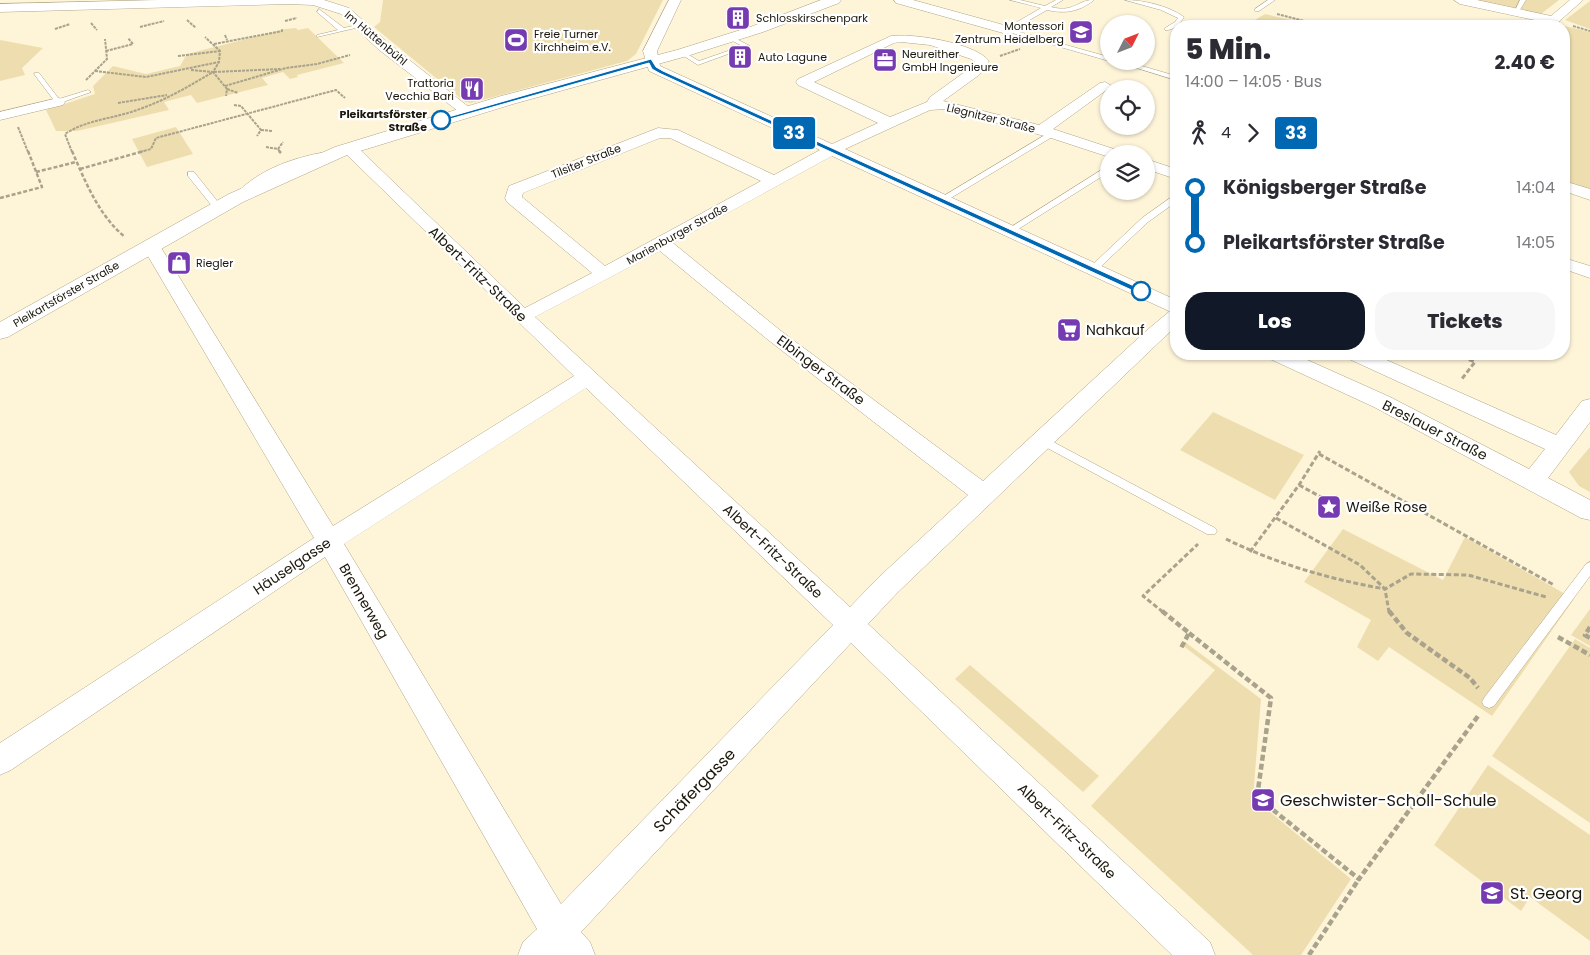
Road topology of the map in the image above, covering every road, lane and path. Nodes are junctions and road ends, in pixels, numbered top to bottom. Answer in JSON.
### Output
{"nodes":[{"id":1,"x":675,"y":0,"type":"edge"},
{"id":2,"x":834,"y":0,"type":"edge"},
{"id":3,"x":900,"y":0,"type":"edge"},
{"id":4,"x":1013,"y":0,"type":"edge"},
{"id":5,"x":1033,"y":0,"type":"edge"},
{"id":6,"x":1050,"y":0,"type":"edge"},
{"id":7,"x":1060,"y":0,"type":"edge"},
{"id":8,"x":1091,"y":0,"type":"edge"},
{"id":9,"x":1128,"y":0,"type":"edge"},
{"id":10,"x":1272,"y":0,"type":"edge"},
{"id":11,"x":1460,"y":0,"type":"edge"},
{"id":12,"x":1523,"y":0,"type":"edge"},
{"id":13,"x":1577,"y":0,"type":"edge"},
{"id":14,"x":0,"y":8,"type":"edge"},
{"id":15,"x":1044,"y":9,"type":"junction"},
{"id":16,"x":1257,"y":10,"type":"joint"},
{"id":17,"x":319,"y":11,"type":"dead end"},
{"id":18,"x":1516,"y":12,"type":"junction"},
{"id":19,"x":1180,"y":20,"type":"edge"},
{"id":20,"x":1299,"y":20,"type":"edge"},
{"id":21,"x":1541,"y":20,"type":"edge"},
{"id":22,"x":1554,"y":20,"type":"edge"},
{"id":23,"x":76,"y":23,"type":"dead end"},
{"id":24,"x":360,"y":26,"type":"junction"},
{"id":25,"x":1170,"y":27,"type":"edge"},
{"id":26,"x":282,"y":28,"type":"dead end"},
{"id":27,"x":55,"y":29,"type":"dead end"},
{"id":28,"x":1167,"y":29,"type":"dead end"},
{"id":29,"x":342,"y":30,"type":"junction"},
{"id":30,"x":1007,"y":30,"type":"junction"},
{"id":31,"x":225,"y":35,"type":"dead end"},
{"id":32,"x":319,"y":36,"type":"dead end"},
{"id":33,"x":205,"y":37,"type":"dead end"},
{"id":34,"x":128,"y":38,"type":"dead end"},
{"id":35,"x":105,"y":39,"type":"dead end"},
{"id":36,"x":227,"y":40,"type":"junction"},
{"id":37,"x":1042,"y":40,"type":"junction"},
{"id":38,"x":214,"y":44,"type":"junction"},
{"id":39,"x":106,"y":51,"type":"junction"},
{"id":40,"x":220,"y":51,"type":"junction"},
{"id":41,"x":350,"y":55,"type":"dead end"},
{"id":42,"x":178,"y":56,"type":"dead end"},
{"id":43,"x":1100,"y":56,"type":"edge"},
{"id":44,"x":651,"y":61,"type":"junction"},
{"id":45,"x":982,"y":61,"type":"junction"},
{"id":46,"x":219,"y":62,"type":"junction"},
{"id":47,"x":286,"y":68,"type":"junction"},
{"id":48,"x":188,"y":70,"type":"junction"},
{"id":49,"x":1148,"y":70,"type":"edge"},
{"id":50,"x":94,"y":71,"type":"junction"},
{"id":51,"x":213,"y":72,"type":"junction"},
{"id":52,"x":37,"y":74,"type":"dead end"},
{"id":53,"x":1170,"y":76,"type":"edge"},
{"id":54,"x":225,"y":86,"type":"junction"},
{"id":55,"x":227,"y":89,"type":"junction"},
{"id":56,"x":1100,"y":89,"type":"edge"},
{"id":57,"x":88,"y":92,"type":"dead end"},
{"id":58,"x":238,"y":92,"type":"dead end"},
{"id":59,"x":178,"y":93,"type":"junction"},
{"id":60,"x":226,"y":96,"type":"dead end"},
{"id":61,"x":345,"y":98,"type":"dead end"},
{"id":62,"x":246,"y":101,"type":"dead end"},
{"id":63,"x":58,"y":102,"type":"junction"},
{"id":64,"x":118,"y":103,"type":"dead end"},
{"id":65,"x":234,"y":104,"type":"dead end"},
{"id":66,"x":933,"y":104,"type":"junction"},
{"id":67,"x":241,"y":106,"type":"junction"},
{"id":68,"x":468,"y":112,"type":"junction"},
{"id":69,"x":6,"y":114,"type":"edge"},
{"id":70,"x":247,"y":114,"type":"junction"},
{"id":71,"x":890,"y":123,"type":"junction"},
{"id":72,"x":261,"y":130,"type":"junction"},
{"id":73,"x":273,"y":131,"type":"dead end"},
{"id":74,"x":1047,"y":132,"type":"junction"},
{"id":75,"x":257,"y":136,"type":"dead end"},
{"id":76,"x":283,"y":142,"type":"dead end"},
{"id":77,"x":278,"y":149,"type":"dead end"},
{"id":78,"x":1100,"y":149,"type":"edge"},
{"id":79,"x":345,"y":150,"type":"junction"},
{"id":80,"x":831,"y":150,"type":"junction"},
{"id":81,"x":76,"y":162,"type":"junction"},
{"id":82,"x":1158,"y":163,"type":"edge"},
{"id":83,"x":80,"y":169,"type":"junction"},
{"id":84,"x":1170,"y":170,"type":"edge"},
{"id":85,"x":36,"y":172,"type":"junction"},
{"id":86,"x":191,"y":174,"type":"dead end"},
{"id":87,"x":1100,"y":175,"type":"edge"},
{"id":88,"x":774,"y":181,"type":"junction"},
{"id":89,"x":1570,"y":188,"type":"edge"},
{"id":90,"x":1590,"y":195,"type":"edge"},
{"id":91,"x":0,"y":198,"type":"edge"},
{"id":92,"x":941,"y":200,"type":"junction"},
{"id":93,"x":1170,"y":202,"type":"edge"},
{"id":94,"x":219,"y":209,"type":"junction"},
{"id":95,"x":1009,"y":231,"type":"junction"},
{"id":96,"x":662,"y":242,"type":"junction"},
{"id":97,"x":151,"y":246,"type":"junction"},
{"id":98,"x":1570,"y":265,"type":"edge"},
{"id":99,"x":1093,"y":269,"type":"junction"},
{"id":100,"x":1590,"y":272,"type":"edge"},
{"id":101,"x":604,"y":274,"type":"junction"},
{"id":102,"x":1170,"y":304,"type":"edge"},
{"id":103,"x":522,"y":316,"type":"junction"},
{"id":104,"x":1170,"y":321,"type":"edge"},
{"id":105,"x":0,"y":332,"type":"edge"},
{"id":106,"x":1290,"y":360,"type":"edge"},
{"id":107,"x":1369,"y":360,"type":"edge"},
{"id":108,"x":1470,"y":360,"type":"edge"},
{"id":109,"x":588,"y":377,"type":"junction"},
{"id":110,"x":1449,"y":396,"type":"junction"},
{"id":111,"x":1590,"y":406,"type":"edge"},
{"id":112,"x":1042,"y":440,"type":"junction"},
{"id":113,"x":1559,"y":446,"type":"junction"},
{"id":114,"x":1533,"y":481,"type":"junction"},
{"id":115,"x":1299,"y":485,"type":"junction"},
{"id":116,"x":983,"y":493,"type":"junction"},
{"id":117,"x":1332,"y":502,"type":"dead end"},
{"id":118,"x":1590,"y":510,"type":"edge"},
{"id":119,"x":1276,"y":518,"type":"junction"},
{"id":120,"x":1212,"y":532,"type":"junction"},
{"id":121,"x":329,"y":541,"type":"junction"},
{"id":122,"x":1250,"y":552,"type":"junction"},
{"id":123,"x":1590,"y":567,"type":"edge"},
{"id":124,"x":1385,"y":589,"type":"junction"},
{"id":125,"x":1566,"y":598,"type":"junction"},
{"id":126,"x":851,"y":625,"type":"junction"},
{"id":127,"x":1590,"y":627,"type":"edge"},
{"id":128,"x":1189,"y":633,"type":"junction"},
{"id":129,"x":1590,"y":638,"type":"edge"},
{"id":130,"x":1565,"y":641,"type":"dead end"},
{"id":131,"x":1180,"y":650,"type":"dead end"},
{"id":132,"x":1590,"y":655,"type":"edge"},
{"id":133,"x":1489,"y":702,"type":"junction"},
{"id":134,"x":0,"y":760,"type":"edge"},
{"id":135,"x":1359,"y":879,"type":"junction"},
{"id":136,"x":557,"y":947,"type":"edge"},
{"id":137,"x":1197,"y":955,"type":"edge"},
{"id":138,"x":1309,"y":955,"type":"edge"}],
"edges":[{"from":1,"to":44,"type":"street"},
{"from":2,"to":44,"type":"street","name":"Pleikartsförster Straße"},
{"from":3,"to":30,"type":"street"},
{"from":4,"to":15,"type":"lane"},
{"from":5,"to":6,"type":"lane"},
{"from":7,"to":15,"type":"lane"},
{"from":8,"to":15,"type":"lane"},
{"from":9,"to":19,"type":"lane"},
{"from":10,"to":16,"type":"lane"},
{"from":11,"to":18,"type":"street"},
{"from":12,"to":18,"type":"lane"},
{"from":13,"to":22,"type":"street"},
{"from":14,"to":24,"type":"street","name":"Im Hüttenbühl"},
{"from":15,"to":30,"type":"lane"},
{"from":16,"to":20,"type":"path"},
{"from":17,"to":29,"type":"lane"},
{"from":18,"to":21,"type":"street"},
{"from":23,"to":27,"type":"path"},
{"from":24,"to":29,"type":"lane"},
{"from":24,"to":68,"type":"street","name":"Im Hüttenbühl"},
{"from":25,"to":28,"type":"lane"},
{"from":26,"to":36,"type":"path"},
{"from":29,"to":32,"type":"lane"},
{"from":30,"to":37,"type":"lane"},
{"from":31,"to":36,"type":"path"},
{"from":33,"to":38,"type":"path"},
{"from":34,"to":39,"type":"path"},
{"from":35,"to":39,"type":"path"},
{"from":36,"to":38,"type":"path"},
{"from":37,"to":43,"type":"lane"},
{"from":37,"to":45,"type":"path"},
{"from":38,"to":40,"type":"path"},
{"from":39,"to":50,"type":"path"},
{"from":40,"to":42,"type":"path"},
{"from":40,"to":46,"type":"path"},
{"from":41,"to":47,"type":"path"},
{"from":44,"to":68,"type":"street","name":"Pleikartsförster Straße"},
{"from":44,"to":80,"type":"street"},
{"from":45,"to":66,"type":"street"},
{"from":45,"to":71,"type":"street"},
{"from":46,"to":48,"type":"path"},
{"from":46,"to":51,"type":"path"},
{"from":47,"to":51,"type":"path"},
{"from":47,"to":54,"type":"path"},
{"from":48,"to":50,"type":"path"},
{"from":48,"to":51,"type":"path"},
{"from":49,"to":53,"type":"lane"},
{"from":50,"to":63,"type":"path"},
{"from":51,"to":54,"type":"path"},
{"from":51,"to":59,"type":"path"},
{"from":52,"to":63,"type":"lane"},
{"from":54,"to":55,"type":"path"},
{"from":55,"to":58,"type":"path"},
{"from":55,"to":60,"type":"path"},
{"from":56,"to":74,"type":"street","name":"Liegnitzer Straße"},
{"from":57,"to":63,"type":"lane"},
{"from":59,"to":64,"type":"path"},
{"from":59,"to":81,"type":"path"},
{"from":61,"to":70,"type":"path"},
{"from":62,"to":67,"type":"path"},
{"from":63,"to":69,"type":"street"},
{"from":65,"to":67,"type":"path"},
{"from":66,"to":71,"type":"street","name":"Liegnitzer Straße"},
{"from":66,"to":74,"type":"street","name":"Liegnitzer Straße"},
{"from":67,"to":70,"type":"path"},
{"from":68,"to":79,"type":"street","name":"Pleikartsförster Straße"},
{"from":69,"to":85,"type":"path"},
{"from":70,"to":72,"type":"path"},
{"from":70,"to":83,"type":"path"},
{"from":71,"to":80,"type":"street","name":"Liegnitzer Straße"},
{"from":72,"to":73,"type":"path"},
{"from":72,"to":75,"type":"path"},
{"from":74,"to":78,"type":"street","name":"Liegnitzer Straße"},
{"from":74,"to":92,"type":"lane"},
{"from":76,"to":77,"type":"path"},
{"from":79,"to":94,"type":"street","name":"Pleikartsförster Straße"},
{"from":79,"to":103,"type":"street","name":"Albert-Fritz-Straße"},
{"from":80,"to":88,"type":"street","name":"Marienburger Straße"},
{"from":80,"to":92,"type":"street"},
{"from":81,"to":83,"type":"path"},
{"from":81,"to":85,"type":"path"},
{"from":82,"to":84,"type":"street"},
{"from":83,"to":97,"type":"path"},
{"from":85,"to":91,"type":"path"},
{"from":86,"to":94,"type":"lane"},
{"from":87,"to":95,"type":"lane"},
{"from":88,"to":96,"type":"street","name":"Marienburger Straße"},
{"from":88,"to":101,"type":"street","name":"Tilsiter Straße"},
{"from":89,"to":90,"type":"street"},
{"from":92,"to":95,"type":"street"},
{"from":93,"to":99,"type":"lane"},
{"from":94,"to":97,"type":"street","name":"Pleikartsförster Straße"},
{"from":95,"to":99,"type":"street"},
{"from":96,"to":101,"type":"street","name":"Marienburger Straße"},
{"from":96,"to":116,"type":"street","name":"Elbinger Straße"},
{"from":97,"to":105,"type":"street","name":"Pleikartsförster Straße"},
{"from":97,"to":121,"type":"street","name":"Brennerweg"},
{"from":98,"to":100,"type":"street"},
{"from":99,"to":102,"type":"street"},
{"from":101,"to":103,"type":"street","name":"Marienburger Straße"},
{"from":103,"to":109,"type":"street","name":"Albert-Fritz-Straße"},
{"from":104,"to":112,"type":"street","name":"Schäfergasse"},
{"from":106,"to":114,"type":"street","name":"Breslauer Straße"},
{"from":107,"to":110,"type":"street"},
{"from":108,"to":110,"type":"path"},
{"from":109,"to":121,"type":"street","name":"Häuselgasse"},
{"from":109,"to":126,"type":"street","name":"Albert-Fritz-Straße"},
{"from":110,"to":113,"type":"street"},
{"from":111,"to":113,"type":"street"},
{"from":112,"to":116,"type":"street","name":"Schäfergasse"},
{"from":112,"to":120,"type":"lane"},
{"from":113,"to":114,"type":"street"},
{"from":114,"to":118,"type":"street","name":"Breslauer Straße"},
{"from":115,"to":117,"type":"path"},
{"from":115,"to":119,"type":"path"},
{"from":115,"to":125,"type":"path"},
{"from":116,"to":126,"type":"street","name":"Schäfergasse"},
{"from":119,"to":122,"type":"path"},
{"from":119,"to":124,"type":"path"},
{"from":120,"to":122,"type":"path"},
{"from":120,"to":128,"type":"path"},
{"from":121,"to":134,"type":"street","name":"Häuselgasse"},
{"from":121,"to":136,"type":"street","name":"Brennerweg"},
{"from":122,"to":124,"type":"path"},
{"from":123,"to":125,"type":"lane"},
{"from":124,"to":125,"type":"path"},
{"from":124,"to":133,"type":"path"},
{"from":125,"to":133,"type":"lane"},
{"from":126,"to":136,"type":"street","name":"Schäfergasse"},
{"from":126,"to":137,"type":"street","name":"Albert-Fritz-Straße"},
{"from":127,"to":129,"type":"path"},
{"from":128,"to":131,"type":"path"},
{"from":128,"to":135,"type":"path"},
{"from":130,"to":132,"type":"path"},
{"from":133,"to":135,"type":"path"},
{"from":135,"to":138,"type":"path"}]}
